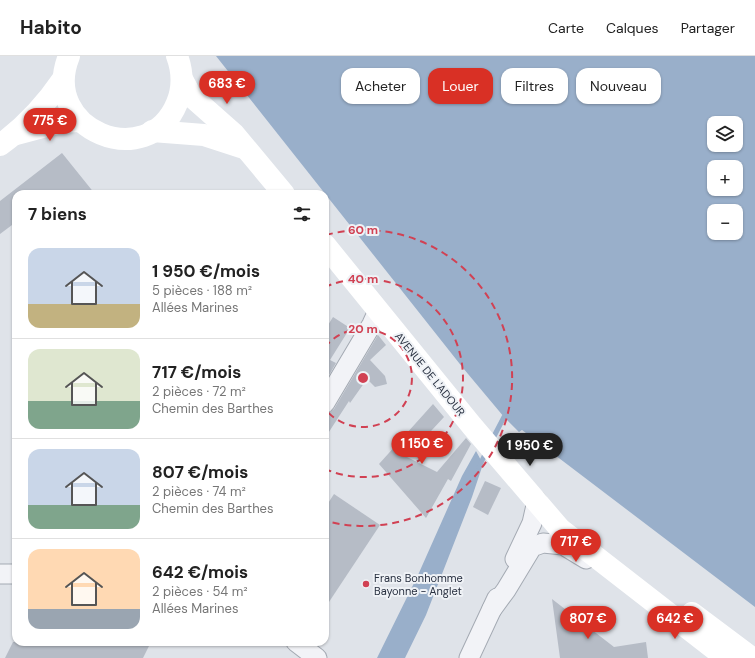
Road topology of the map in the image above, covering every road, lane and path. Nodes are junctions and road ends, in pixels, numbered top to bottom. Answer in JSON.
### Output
{"nodes":[{"id":1,"x":69,"y":56,"type":"edge"},
{"id":2,"x":177,"y":56,"type":"edge"},
{"id":3,"x":63,"y":79,"type":"junction"},
{"id":4,"x":182,"y":79,"type":"junction"},
{"id":5,"x":80,"y":121,"type":"junction"},
{"id":6,"x":152,"y":131,"type":"junction"},
{"id":7,"x":8,"y":140,"type":"edge"},
{"id":8,"x":247,"y":149,"type":"junction"},
{"id":9,"x":281,"y":190,"type":"edge"},
{"id":10,"x":329,"y":250,"type":"edge"},
{"id":11,"x":378,"y":311,"type":"junction"},
{"id":12,"x":329,"y":396,"type":"edge"},
{"id":13,"x":537,"y":501,"type":"junction"},
{"id":14,"x":0,"y":574,"type":"edge"},
{"id":15,"x":12,"y":574,"type":"edge"},
{"id":16,"x":644,"y":595,"type":"junction"},
{"id":17,"x":492,"y":609,"type":"junction"},
{"id":18,"x":301,"y":646,"type":"edge"},
{"id":19,"x":317,"y":658,"type":"edge"},
{"id":20,"x":469,"y":658,"type":"edge"},
{"id":21,"x":726,"y":658,"type":"edge"},
{"id":22,"x":752,"y":658,"type":"edge"}],
"edges":[{"from":1,"to":3,"type":"main road"},
{"from":2,"to":4,"type":"main road"},
{"from":3,"to":5,"type":"main road"},
{"from":3,"to":7,"type":"main road"},
{"from":4,"to":6,"type":"main road"},
{"from":4,"to":8,"type":"main road"},
{"from":5,"to":6,"type":"main road"},
{"from":5,"to":7,"type":"main road"},
{"from":6,"to":8,"type":"main road"},
{"from":8,"to":9,"type":"main road"},
{"from":10,"to":11,"type":"main road","name":"AVENUE DE L'ADOUR"},
{"from":11,"to":12,"type":"street"},
{"from":11,"to":13,"type":"main road","name":"AVENUE DE L'ADOUR"},
{"from":13,"to":16,"type":"main road","name":"AVENUE DE L'ADOUR"},
{"from":13,"to":17,"type":"street"},
{"from":13,"to":22,"type":"main road"},
{"from":14,"to":15,"type":"street"},
{"from":16,"to":17,"type":"street"},
{"from":16,"to":21,"type":"main road","name":"AVENUE DE L'ADOUR"},
{"from":17,"to":20,"type":"street"},
{"from":18,"to":19,"type":"street"}]}
